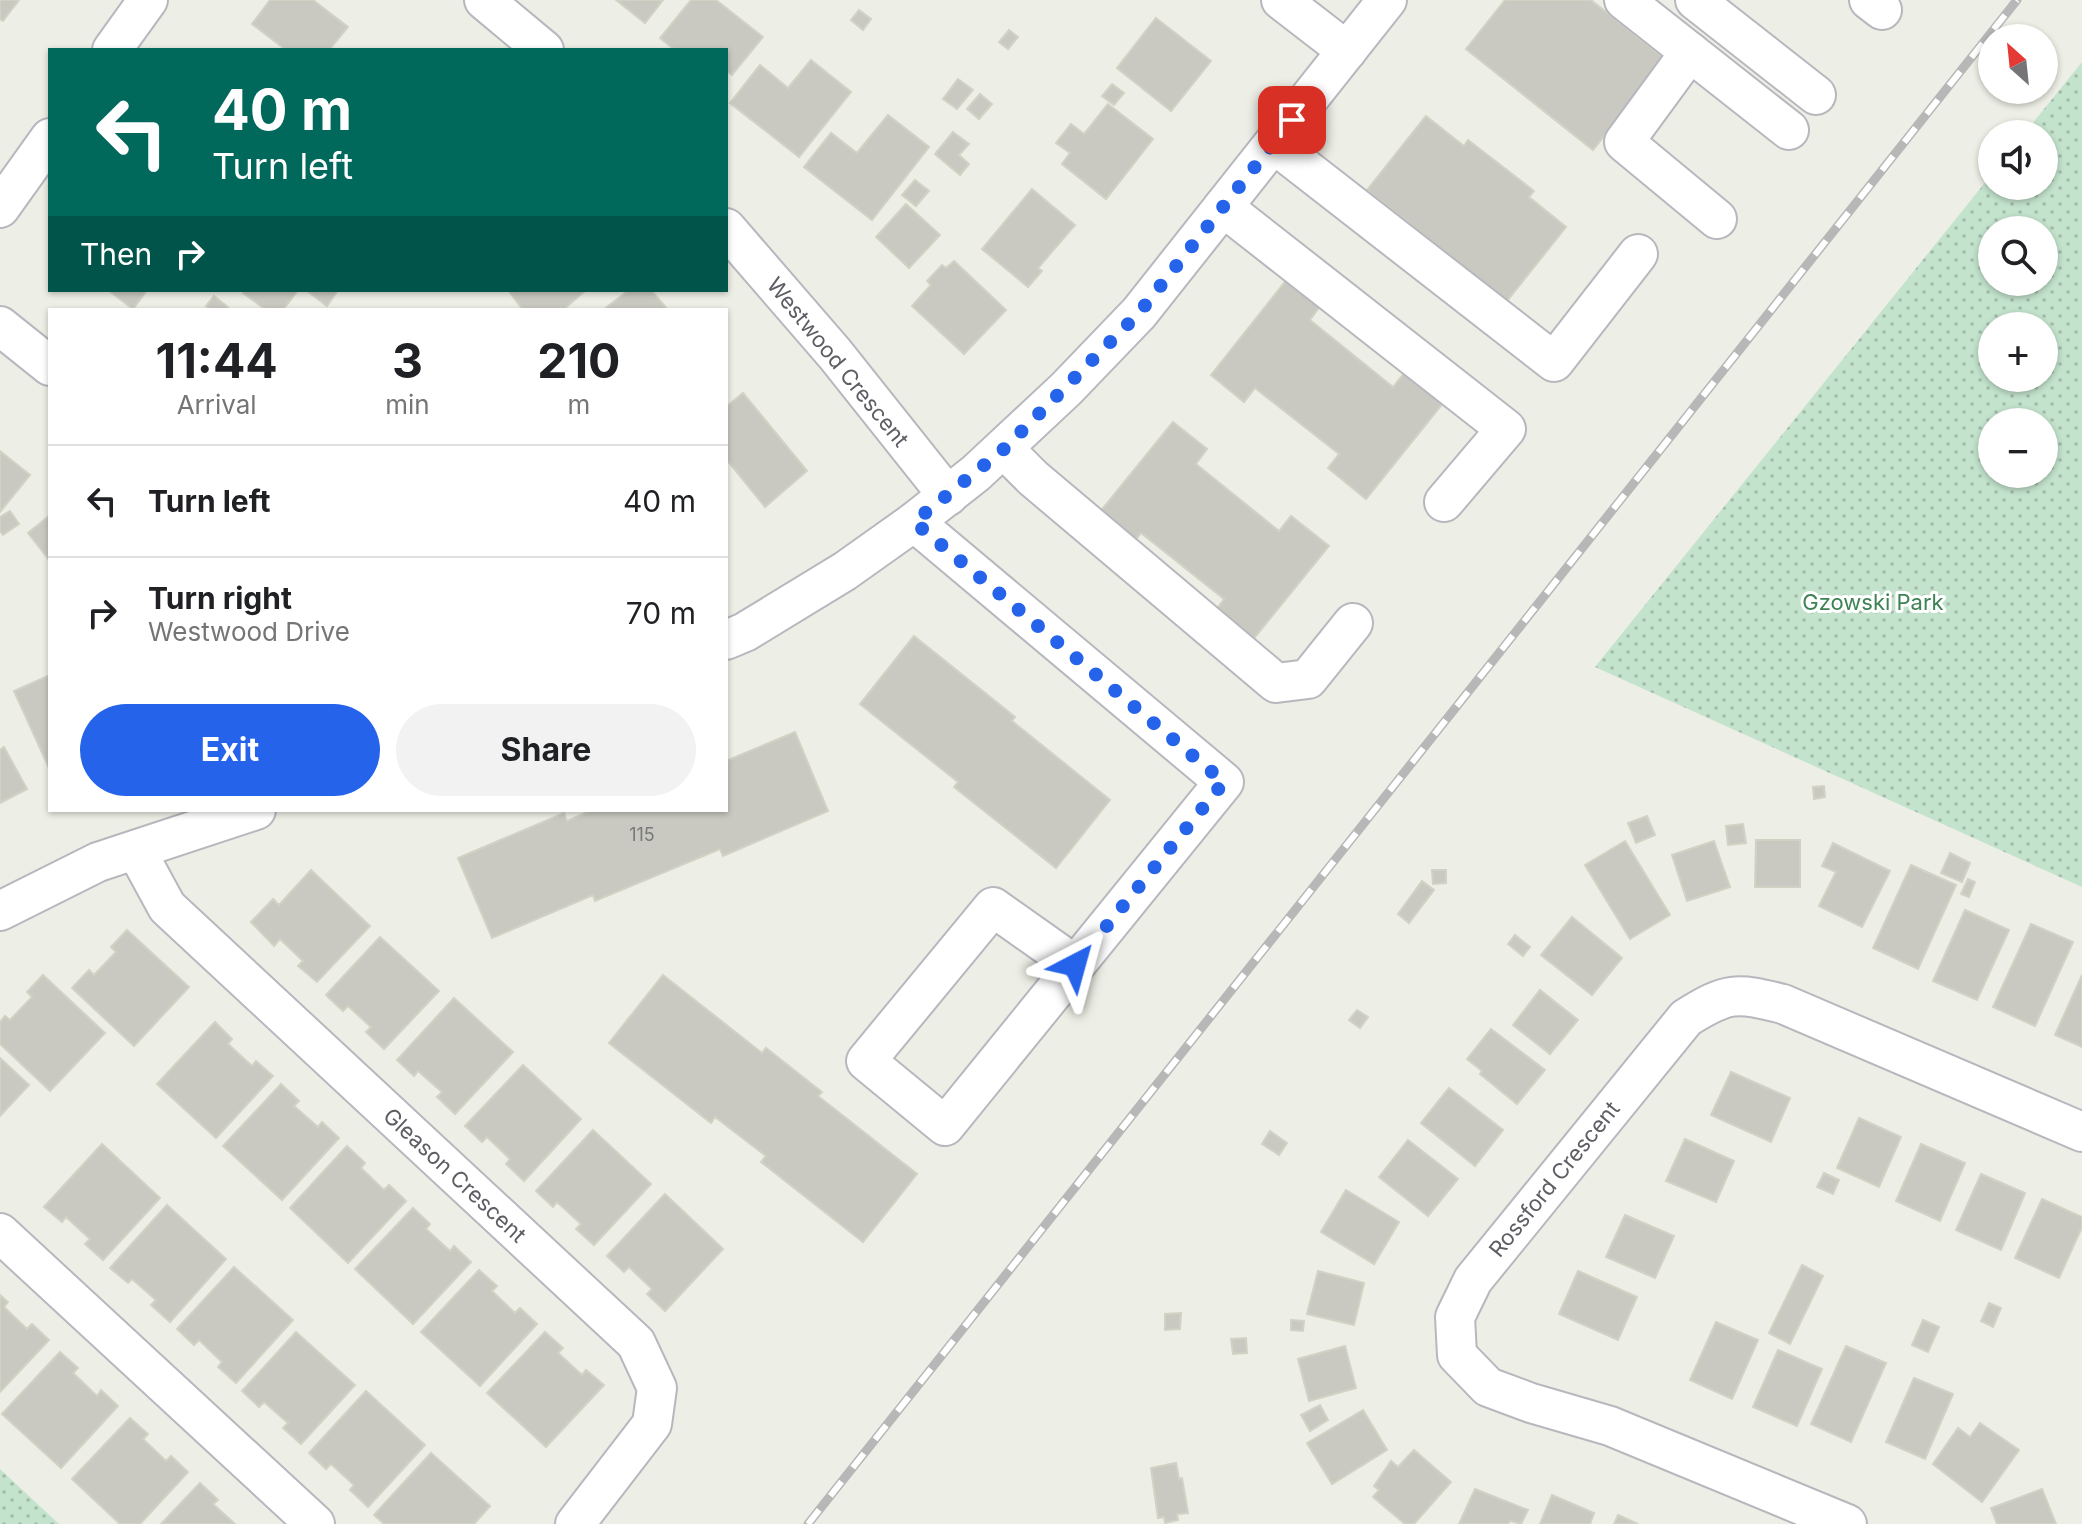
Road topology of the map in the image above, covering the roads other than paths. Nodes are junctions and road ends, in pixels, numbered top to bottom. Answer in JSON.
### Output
{"nodes":[{"id":1,"x":148,"y":0,"type":"edge"},
{"id":2,"x":484,"y":0,"type":"edge"},
{"id":3,"x":1281,"y":0,"type":"edge"},
{"id":4,"x":1387,"y":0,"type":"edge"},
{"id":5,"x":1624,"y":0,"type":"edge"},
{"id":6,"x":1718,"y":7,"type":"edge"},
{"id":7,"x":113,"y":48,"type":"edge"},
{"id":8,"x":542,"y":48,"type":"edge"},
{"id":9,"x":1347,"y":51,"type":"junction"},
{"id":10,"x":1690,"y":52,"type":"junction"},
{"id":11,"x":1816,"y":95,"type":"dead end"},
{"id":12,"x":1789,"y":130,"type":"dead end"},
{"id":13,"x":48,"y":141,"type":"edge"},
{"id":14,"x":1274,"y":144,"type":"junction"},
{"id":15,"x":1223,"y":207,"type":"junction"},
{"id":16,"x":0,"y":208,"type":"edge"},
{"id":17,"x":1717,"y":219,"type":"dead end"},
{"id":18,"x":728,"y":230,"type":"edge"},
{"id":19,"x":1638,"y":254,"type":"dead end"},
{"id":20,"x":0,"y":326,"type":"edge"},
{"id":21,"x":48,"y":364,"type":"edge"},
{"id":22,"x":1004,"y":449,"type":"junction"},
{"id":23,"x":948,"y":496,"type":"junction"},
{"id":24,"x":1444,"y":502,"type":"dead end"},
{"id":25,"x":914,"y":522,"type":"junction"},
{"id":26,"x":1353,"y":623,"type":"dead end"},
{"id":27,"x":728,"y":639,"type":"edge"},
{"id":28,"x":250,"y":812,"type":"edge"},
{"id":29,"x":136,"y":850,"type":"junction"},
{"id":30,"x":0,"y":911,"type":"edge"},
{"id":31,"x":1075,"y":965,"type":"junction"},
{"id":32,"x":2082,"y":1132,"type":"edge"},
{"id":33,"x":0,"y":1233,"type":"edge"},
{"id":34,"x":315,"y":1524,"type":"edge"},
{"id":35,"x":575,"y":1524,"type":"edge"},
{"id":36,"x":1847,"y":1524,"type":"edge"}],
"edges":[{"from":1,"to":7,"type":"street"},
{"from":2,"to":8,"type":"street"},
{"from":3,"to":9,"type":"street"},
{"from":4,"to":9,"type":"street"},
{"from":5,"to":10,"type":"street"},
{"from":6,"to":11,"type":"street"},
{"from":9,"to":14,"type":"street"},
{"from":10,"to":12,"type":"street"},
{"from":10,"to":17,"type":"street"},
{"from":13,"to":16,"type":"street"},
{"from":14,"to":15,"type":"street"},
{"from":14,"to":19,"type":"street"},
{"from":15,"to":22,"type":"street"},
{"from":15,"to":24,"type":"street"},
{"from":18,"to":23,"type":"street","name":"Westwood Crescent"},
{"from":20,"to":21,"type":"street"},
{"from":22,"to":23,"type":"street"},
{"from":22,"to":26,"type":"street"},
{"from":23,"to":25,"type":"street"},
{"from":25,"to":27,"type":"street"},
{"from":25,"to":31,"type":"street"},
{"from":28,"to":29,"type":"street"},
{"from":29,"to":30,"type":"street"},
{"from":29,"to":35,"type":"street","name":"Gleason Crescent"},
{"from":31,"to":31,"type":"street"},
{"from":32,"to":36,"type":"street","name":"Rossford Crescent"},
{"from":33,"to":34,"type":"street"}]}
